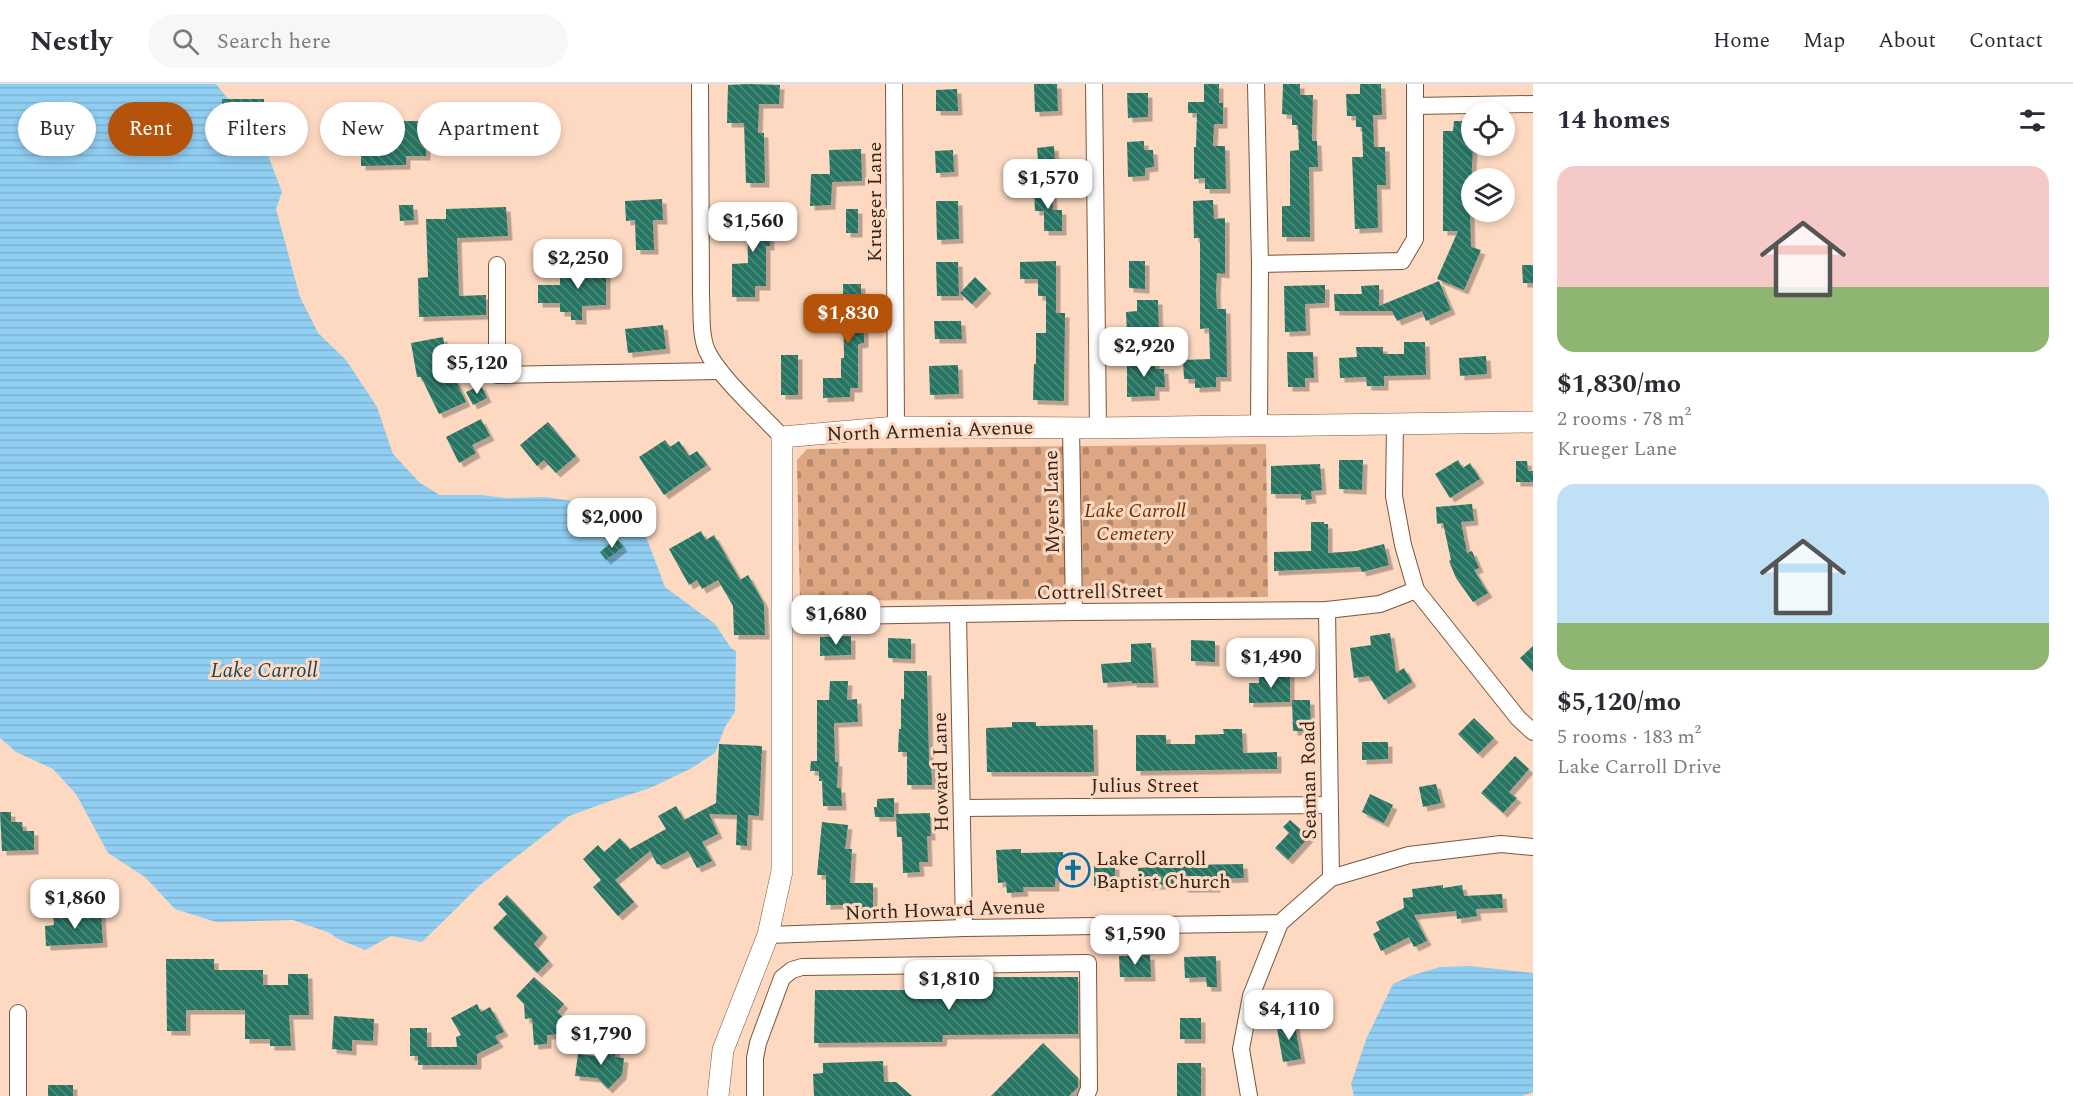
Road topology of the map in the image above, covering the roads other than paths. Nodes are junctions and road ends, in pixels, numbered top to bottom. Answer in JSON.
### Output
{"nodes":[{"id":1,"x":700,"y":84,"type":"edge"},
{"id":2,"x":894,"y":84,"type":"edge"},
{"id":3,"x":1094,"y":84,"type":"edge"},
{"id":4,"x":1256,"y":84,"type":"edge"},
{"id":5,"x":1415,"y":84,"type":"edge"},
{"id":6,"x":1533,"y":104,"type":"edge"},
{"id":7,"x":1415,"y":106,"type":"junction"},
{"id":8,"x":1260,"y":264,"type":"junction"},
{"id":9,"x":497,"y":265,"type":"dead end"},
{"id":10,"x":720,"y":371,"type":"junction"},
{"id":11,"x":1533,"y":422,"type":"edge"},
{"id":12,"x":1395,"y":424,"type":"junction"},
{"id":13,"x":1258,"y":426,"type":"junction"},
{"id":14,"x":896,"y":427,"type":"junction"},
{"id":15,"x":1071,"y":427,"type":"junction"},
{"id":16,"x":1098,"y":428,"type":"junction"},
{"id":17,"x":782,"y":437,"type":"junction"},
{"id":18,"x":1416,"y":590,"type":"junction"},
{"id":19,"x":1327,"y":610,"type":"junction"},
{"id":20,"x":1074,"y":612,"type":"junction"},
{"id":21,"x":958,"y":615,"type":"junction"},
{"id":22,"x":783,"y":617,"type":"junction"},
{"id":23,"x":1533,"y":732,"type":"edge"},
{"id":24,"x":1329,"y":805,"type":"junction"},
{"id":25,"x":962,"y":807,"type":"junction"},
{"id":26,"x":1533,"y":847,"type":"edge"},
{"id":27,"x":1330,"y":878,"type":"junction"},
{"id":28,"x":1280,"y":923,"type":"junction"},
{"id":29,"x":964,"y":928,"type":"junction"},
{"id":30,"x":768,"y":935,"type":"junction"},
{"id":31,"x":18,"y":1013,"type":"dead end"},
{"id":32,"x":18,"y":1096,"type":"edge"},
{"id":33,"x":718,"y":1096,"type":"edge"},
{"id":34,"x":755,"y":1096,"type":"edge"},
{"id":35,"x":1086,"y":1096,"type":"edge"},
{"id":36,"x":1249,"y":1096,"type":"edge"}],
"edges":[{"from":1,"to":10,"type":"street"},
{"from":2,"to":14,"type":"street","name":"Krueger Lane"},
{"from":3,"to":16,"type":"street"},
{"from":4,"to":8,"type":"street"},
{"from":5,"to":7,"type":"street"},
{"from":6,"to":7,"type":"street"},
{"from":7,"to":8,"type":"street"},
{"from":8,"to":13,"type":"street"},
{"from":9,"to":10,"type":"street"},
{"from":10,"to":17,"type":"street"},
{"from":11,"to":12,"type":"main road","name":"North Armenia Avenue"},
{"from":12,"to":13,"type":"main road","name":"North Armenia Avenue"},
{"from":12,"to":18,"type":"street"},
{"from":13,"to":16,"type":"main road","name":"North Armenia Avenue"},
{"from":14,"to":15,"type":"main road","name":"North Armenia Avenue"},
{"from":14,"to":17,"type":"main road","name":"North Armenia Avenue"},
{"from":15,"to":16,"type":"main road","name":"North Armenia Avenue"},
{"from":15,"to":20,"type":"street","name":"Myers Lane"},
{"from":17,"to":22,"type":"main road"},
{"from":18,"to":19,"type":"street","name":"Cottrell Street"},
{"from":18,"to":23,"type":"street"},
{"from":19,"to":20,"type":"street","name":"Cottrell Street"},
{"from":19,"to":24,"type":"street","name":"Seaman Road"},
{"from":20,"to":21,"type":"street","name":"Cottrell Street"},
{"from":21,"to":22,"type":"street","name":"Cottrell Street"},
{"from":21,"to":25,"type":"street","name":"Howard Lane"},
{"from":22,"to":30,"type":"main road"},
{"from":24,"to":25,"type":"street","name":"Julius Street"},
{"from":24,"to":27,"type":"street","name":"Seaman Road"},
{"from":25,"to":29,"type":"street","name":"Howard Lane"},
{"from":26,"to":27,"type":"street"},
{"from":27,"to":28,"type":"street"},
{"from":28,"to":29,"type":"street","name":"North Howard Avenue"},
{"from":28,"to":36,"type":"street"},
{"from":29,"to":30,"type":"street","name":"North Howard Avenue"},
{"from":30,"to":33,"type":"main road"},
{"from":31,"to":32,"type":"street"},
{"from":34,"to":35,"type":"street"}]}
